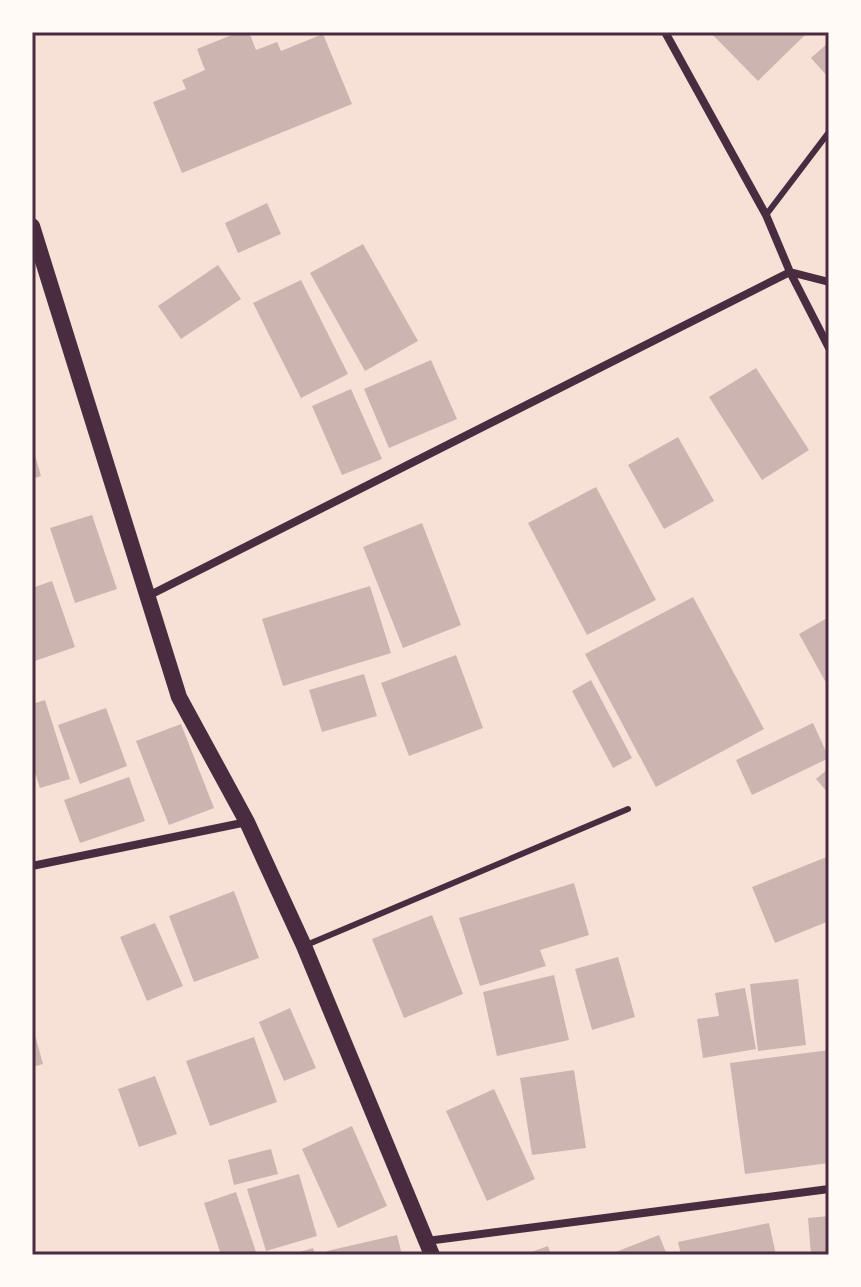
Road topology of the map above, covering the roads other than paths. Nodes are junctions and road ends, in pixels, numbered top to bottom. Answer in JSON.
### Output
{"nodes":[{"id":1,"x":665,"y":32,"type":"edge"},
{"id":2,"x":829,"y":132,"type":"edge"},
{"id":3,"x":766,"y":215,"type":"junction"},
{"id":4,"x":32,"y":226,"type":"edge"},
{"id":5,"x":790,"y":272,"type":"junction"},
{"id":6,"x":829,"y":282,"type":"edge"},
{"id":7,"x":829,"y":348,"type":"edge"},
{"id":8,"x":148,"y":596,"type":"junction"},
{"id":9,"x":628,"y":809,"type":"dead end"},
{"id":10,"x":247,"y":822,"type":"junction"},
{"id":11,"x":32,"y":866,"type":"edge"},
{"id":12,"x":304,"y":946,"type":"junction"},
{"id":13,"x":829,"y":1189,"type":"edge"},
{"id":14,"x":429,"y":1248,"type":"edge"}],
"edges":[{"from":1,"to":3,"type":"street"},
{"from":2,"to":3,"type":"lane"},
{"from":3,"to":5,"type":"street"},
{"from":4,"to":8,"type":"main road"},
{"from":5,"to":6,"type":"street"},
{"from":5,"to":7,"type":"street"},
{"from":5,"to":8,"type":"street"},
{"from":8,"to":10,"type":"main road"},
{"from":9,"to":12,"type":"lane"},
{"from":10,"to":11,"type":"street"},
{"from":10,"to":12,"type":"main road"},
{"from":12,"to":14,"type":"main road"},
{"from":13,"to":14,"type":"street"}]}
